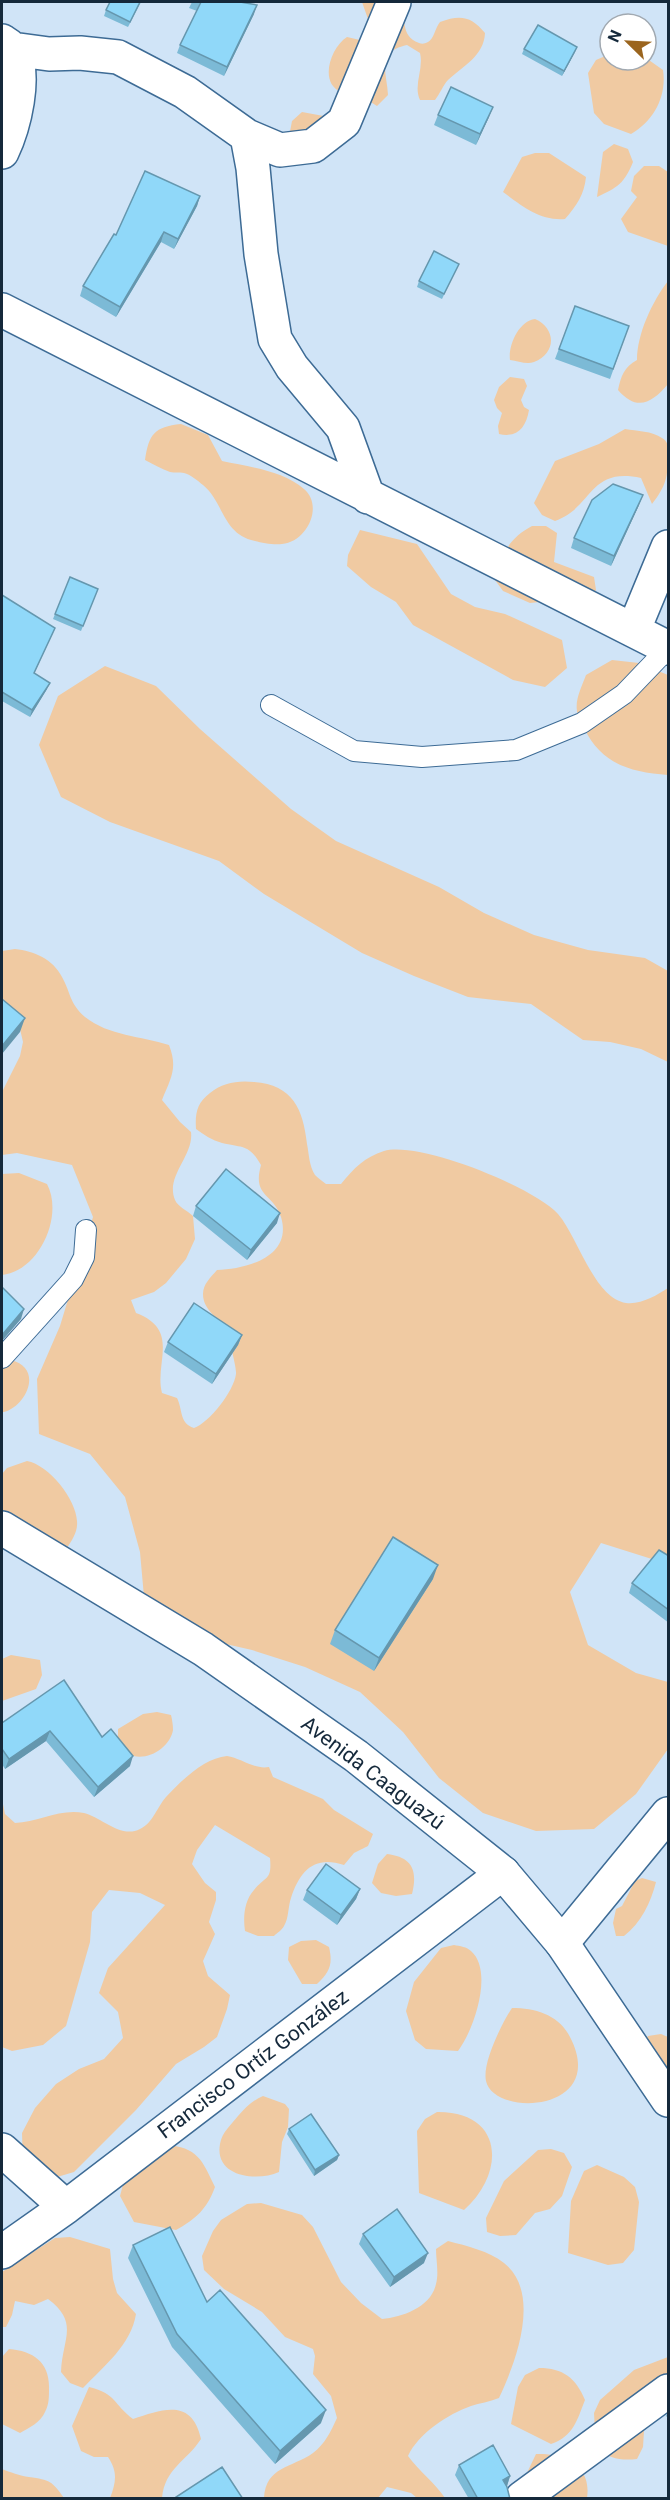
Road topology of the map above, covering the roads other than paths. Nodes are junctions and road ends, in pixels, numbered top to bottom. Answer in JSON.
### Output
{"nodes":[{"id":1,"x":394,"y":2,"type":"edge"},
{"id":2,"x":7,"y":45,"type":"edge"},
{"id":3,"x":247,"y":136,"type":"junction"},
{"id":4,"x":2,"y":152,"type":"edge"},
{"id":5,"x":2,"y":310,"type":"edge"},
{"id":6,"x":368,"y":497,"type":"junction"},
{"id":7,"x":669,"y":547,"type":"edge"},
{"id":8,"x":634,"y":630,"type":"junction"},
{"id":9,"x":668,"y":648,"type":"edge"},
{"id":10,"x":271,"y":705,"type":"dead end"},
{"id":11,"x":86,"y":1230,"type":"dead end"},
{"id":12,"x":2,"y":1358,"type":"edge"},
{"id":13,"x":2,"y":1528,"type":"edge"},
{"id":14,"x":669,"y":1814,"type":"edge"},
{"id":15,"x":503,"y":1873,"type":"junction"},
{"id":16,"x":562,"y":1943,"type":"junction"},
{"id":17,"x":669,"y":2100,"type":"edge"},
{"id":18,"x":2,"y":2150,"type":"edge"},
{"id":19,"x":66,"y":2207,"type":"junction"},
{"id":20,"x":2,"y":2252,"type":"edge"},
{"id":21,"x":669,"y":2391,"type":"edge"},
{"id":22,"x":522,"y":2499,"type":"edge"}],
"edges":[{"from":1,"to":3,"type":"street"},
{"from":2,"to":3,"type":"street"},
{"from":2,"to":4,"type":"street"},
{"from":3,"to":6,"type":"street"},
{"from":5,"to":6,"type":"street"},
{"from":6,"to":8,"type":"street"},
{"from":7,"to":8,"type":"street"},
{"from":8,"to":9,"type":"street"},
{"from":9,"to":10,"type":"lane"},
{"from":11,"to":12,"type":"lane"},
{"from":13,"to":15,"type":"street","name":"Avenida Caaguazú"},
{"from":14,"to":16,"type":"street"},
{"from":15,"to":16,"type":"street","name":"Avenida Caaguazú"},
{"from":15,"to":19,"type":"street","name":"Francisco Ortíz González"},
{"from":16,"to":17,"type":"street","name":"Avenida Caaguazú"},
{"from":18,"to":19,"type":"street"},
{"from":19,"to":20,"type":"street","name":"Francisco Ortíz González"},
{"from":21,"to":22,"type":"street"}]}
